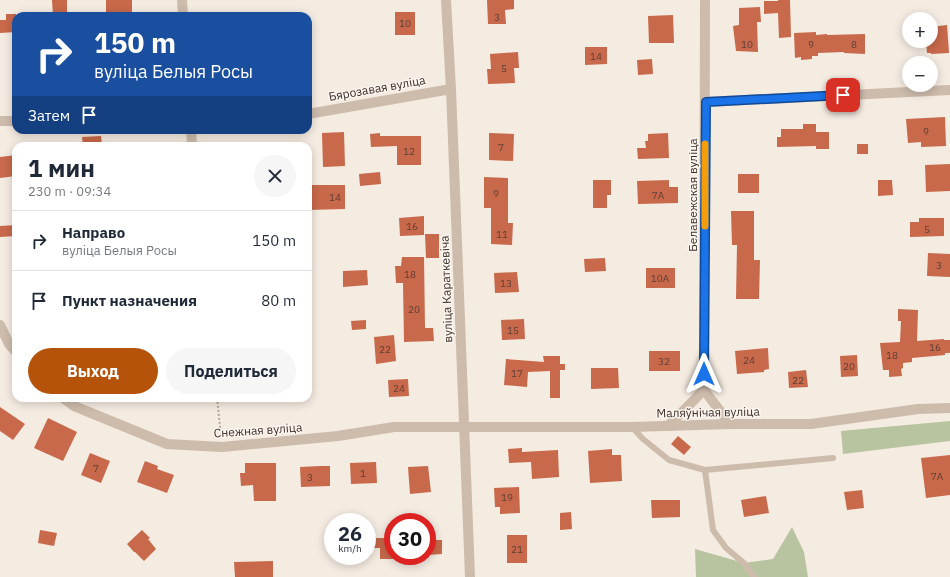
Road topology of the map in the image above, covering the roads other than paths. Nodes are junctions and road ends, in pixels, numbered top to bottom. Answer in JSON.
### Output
{"nodes":[{"id":1,"x":182,"y":0,"type":"edge"},
{"id":2,"x":446,"y":0,"type":"edge"},
{"id":3,"x":706,"y":0,"type":"edge"},
{"id":4,"x":183,"y":12,"type":"edge"},
{"id":5,"x":451,"y":89,"type":"junction"},
{"id":6,"x":950,"y":90,"type":"edge"},
{"id":7,"x":706,"y":102,"type":"junction"},
{"id":8,"x":312,"y":113,"type":"edge"},
{"id":9,"x":0,"y":121,"type":"edge"},
{"id":10,"x":12,"y":121,"type":"edge"},
{"id":11,"x":0,"y":325,"type":"edge"},
{"id":12,"x":12,"y":347,"type":"edge"},
{"id":13,"x":704,"y":390,"type":"junction"},
{"id":14,"x":68,"y":402,"type":"edge"},
{"id":15,"x":950,"y":408,"type":"edge"},
{"id":16,"x":730,"y":424,"type":"junction"},
{"id":17,"x":668,"y":426,"type":"junction"},
{"id":18,"x":465,"y":427,"type":"junction"},
{"id":19,"x":632,"y":427,"type":"junction"},
{"id":20,"x":833,"y":458,"type":"dead end"},
{"id":21,"x":705,"y":470,"type":"junction"},
{"id":22,"x":470,"y":577,"type":"edge"},
{"id":23,"x":754,"y":577,"type":"edge"}],
"edges":[{"from":1,"to":4,"type":"street"},
{"from":2,"to":5,"type":"street","name":"вуліца Караткевіча"},
{"from":3,"to":7,"type":"street","name":"Белавежская вуліца"},
{"from":5,"to":8,"type":"street","name":"Бярозавая вуліца"},
{"from":5,"to":18,"type":"street","name":"вуліца Караткевіча"},
{"from":6,"to":7,"type":"street"},
{"from":7,"to":13,"type":"street","name":"Белавежская вуліца"},
{"from":9,"to":10,"type":"street"},
{"from":11,"to":12,"type":"street"},
{"from":13,"to":16,"type":"street"},
{"from":13,"to":17,"type":"street"},
{"from":14,"to":18,"type":"street","name":"Снежная вуліца"},
{"from":15,"to":16,"type":"street","name":"Маляўнічая вуліца"},
{"from":16,"to":17,"type":"street","name":"Маляўнічая вуліца"},
{"from":17,"to":19,"type":"street","name":"Маляўнічая вуліца"},
{"from":18,"to":19,"type":"street","name":"Маляўнічая вуліца"},
{"from":18,"to":22,"type":"street","name":"вуліца Караткевіча"},
{"from":19,"to":21,"type":"lane"},
{"from":20,"to":21,"type":"lane"},
{"from":21,"to":23,"type":"lane"}]}
